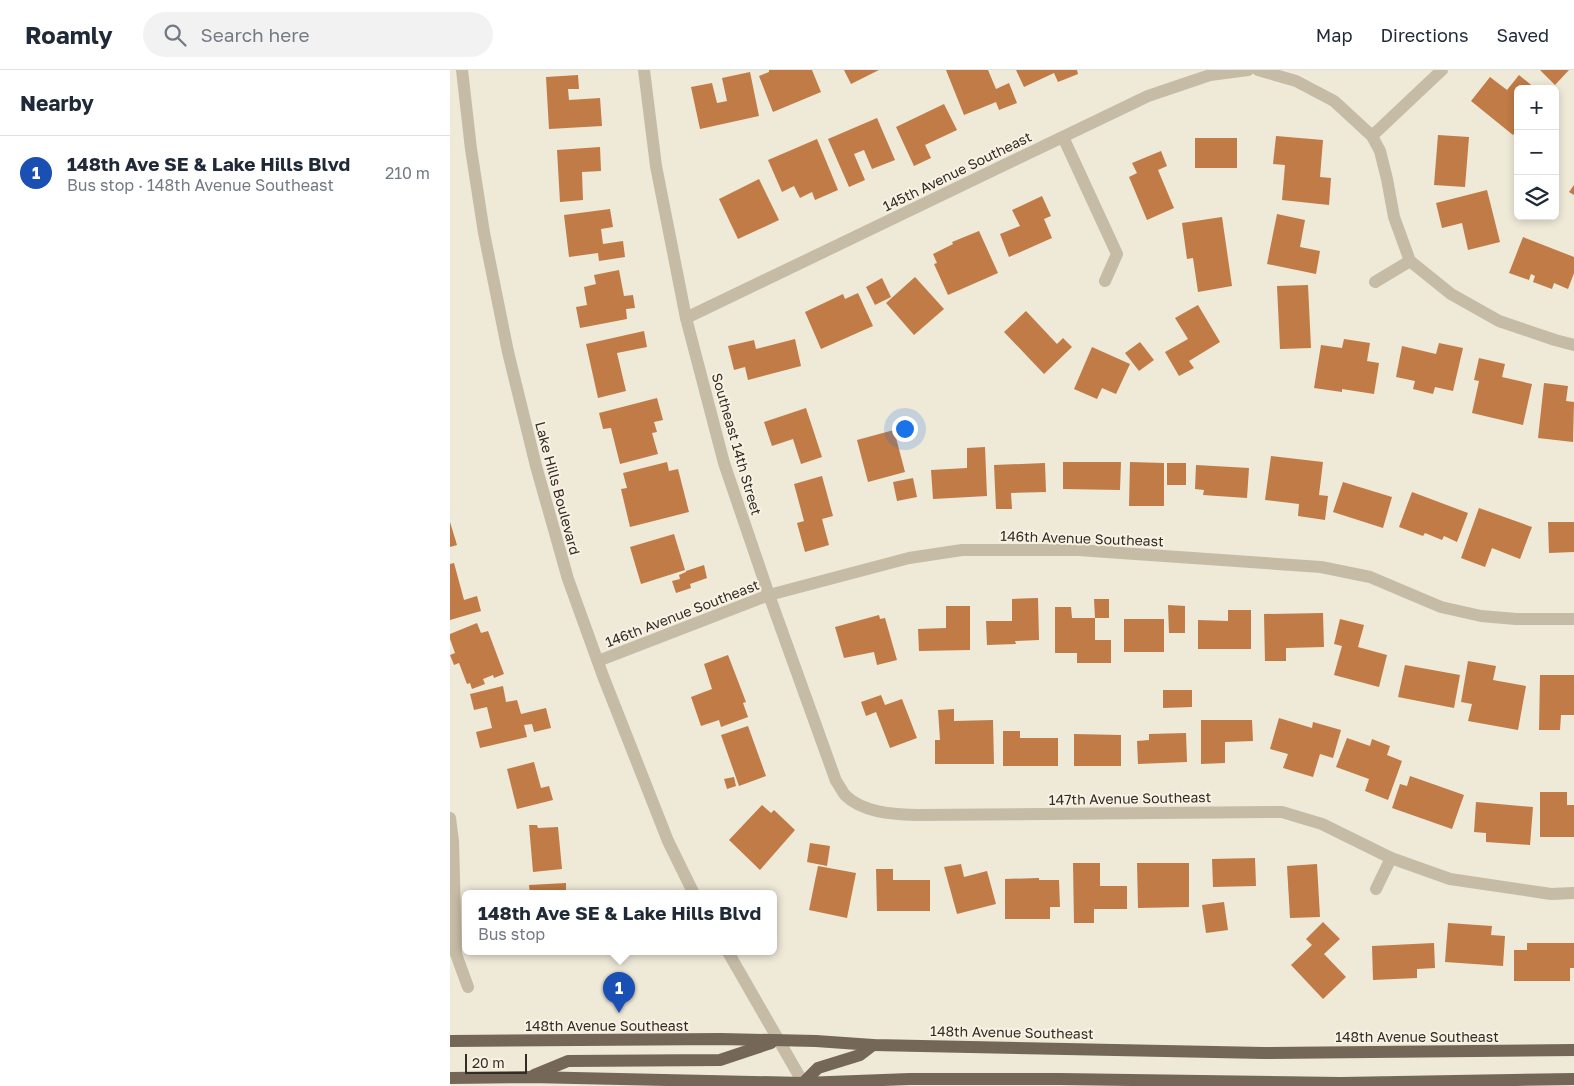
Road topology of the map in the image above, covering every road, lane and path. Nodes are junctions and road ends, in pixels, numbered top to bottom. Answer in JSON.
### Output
{"nodes":[{"id":1,"x":462,"y":70,"type":"edge"},
{"id":2,"x":644,"y":70,"type":"edge"},
{"id":3,"x":1248,"y":70,"type":"edge"},
{"id":4,"x":1258,"y":70,"type":"edge"},
{"id":5,"x":1442,"y":70,"type":"edge"},
{"id":6,"x":1372,"y":136,"type":"junction"},
{"id":7,"x":1063,"y":137,"type":"junction"},
{"id":8,"x":1410,"y":261,"type":"junction"},
{"id":9,"x":1105,"y":281,"type":"dead end"},
{"id":10,"x":1375,"y":282,"type":"dead end"},
{"id":11,"x":686,"y":318,"type":"junction"},
{"id":12,"x":1574,"y":345,"type":"edge"},
{"id":13,"x":769,"y":595,"type":"junction"},
{"id":14,"x":1574,"y":619,"type":"edge"},
{"id":15,"x":598,"y":661,"type":"junction"},
{"id":16,"x":861,"y":805,"type":"joint"},
{"id":17,"x":450,"y":818,"type":"edge"},
{"id":18,"x":1391,"y":858,"type":"junction"},
{"id":19,"x":1376,"y":888,"type":"dead end"},
{"id":20,"x":692,"y":890,"type":"edge"},
{"id":21,"x":1574,"y":893,"type":"edge"},
{"id":22,"x":730,"y":955,"type":"edge"},
{"id":23,"x":468,"y":987,"type":"dead end"},
{"id":24,"x":779,"y":1040,"type":"junction"},
{"id":25,"x":450,"y":1041,"type":"edge"},
{"id":26,"x":873,"y":1045,"type":"junction"},
{"id":27,"x":1574,"y":1050,"type":"edge"},
{"id":28,"x":530,"y":1077,"type":"junction"},
{"id":29,"x":450,"y":1078,"type":"edge"},
{"id":30,"x":1574,"y":1078,"type":"edge"},
{"id":31,"x":804,"y":1084,"type":"edge"}],
"edges":[{"from":1,"to":15,"type":"street","name":"Lake Hills Boulevard"},
{"from":2,"to":11,"type":"street","name":"Southeast 14th Street"},
{"from":3,"to":7,"type":"street","name":"145th Avenue Southeast"},
{"from":4,"to":6,"type":"street"},
{"from":5,"to":6,"type":"street"},
{"from":6,"to":8,"type":"street"},
{"from":7,"to":9,"type":"street"},
{"from":7,"to":11,"type":"street","name":"145th Avenue Southeast"},
{"from":8,"to":10,"type":"street"},
{"from":8,"to":12,"type":"street"},
{"from":11,"to":13,"type":"street","name":"Southeast 14th Street"},
{"from":13,"to":14,"type":"street","name":"146th Avenue Southeast"},
{"from":13,"to":15,"type":"street","name":"146th Avenue Southeast"},
{"from":13,"to":16,"type":"street","name":"Southeast 14th Street"},
{"from":15,"to":20,"type":"street","name":"Lake Hills Boulevard"},
{"from":16,"to":18,"type":"street","name":"147th Avenue Southeast"},
{"from":17,"to":23,"type":"street"},
{"from":18,"to":19,"type":"street"},
{"from":18,"to":21,"type":"street","name":"147th Avenue Southeast"},
{"from":22,"to":24,"type":"street"},
{"from":24,"to":25,"type":"main road","name":"148th Avenue Southeast"},
{"from":24,"to":26,"type":"main road","name":"148th Avenue Southeast"},
{"from":24,"to":28,"type":"main road"},
{"from":24,"to":31,"type":"street"},
{"from":26,"to":27,"type":"main road","name":"148th Avenue Southeast"},
{"from":26,"to":31,"type":"main road"},
{"from":28,"to":29,"type":"main road"},
{"from":28,"to":31,"type":"main road"},
{"from":30,"to":31,"type":"main road"}]}
